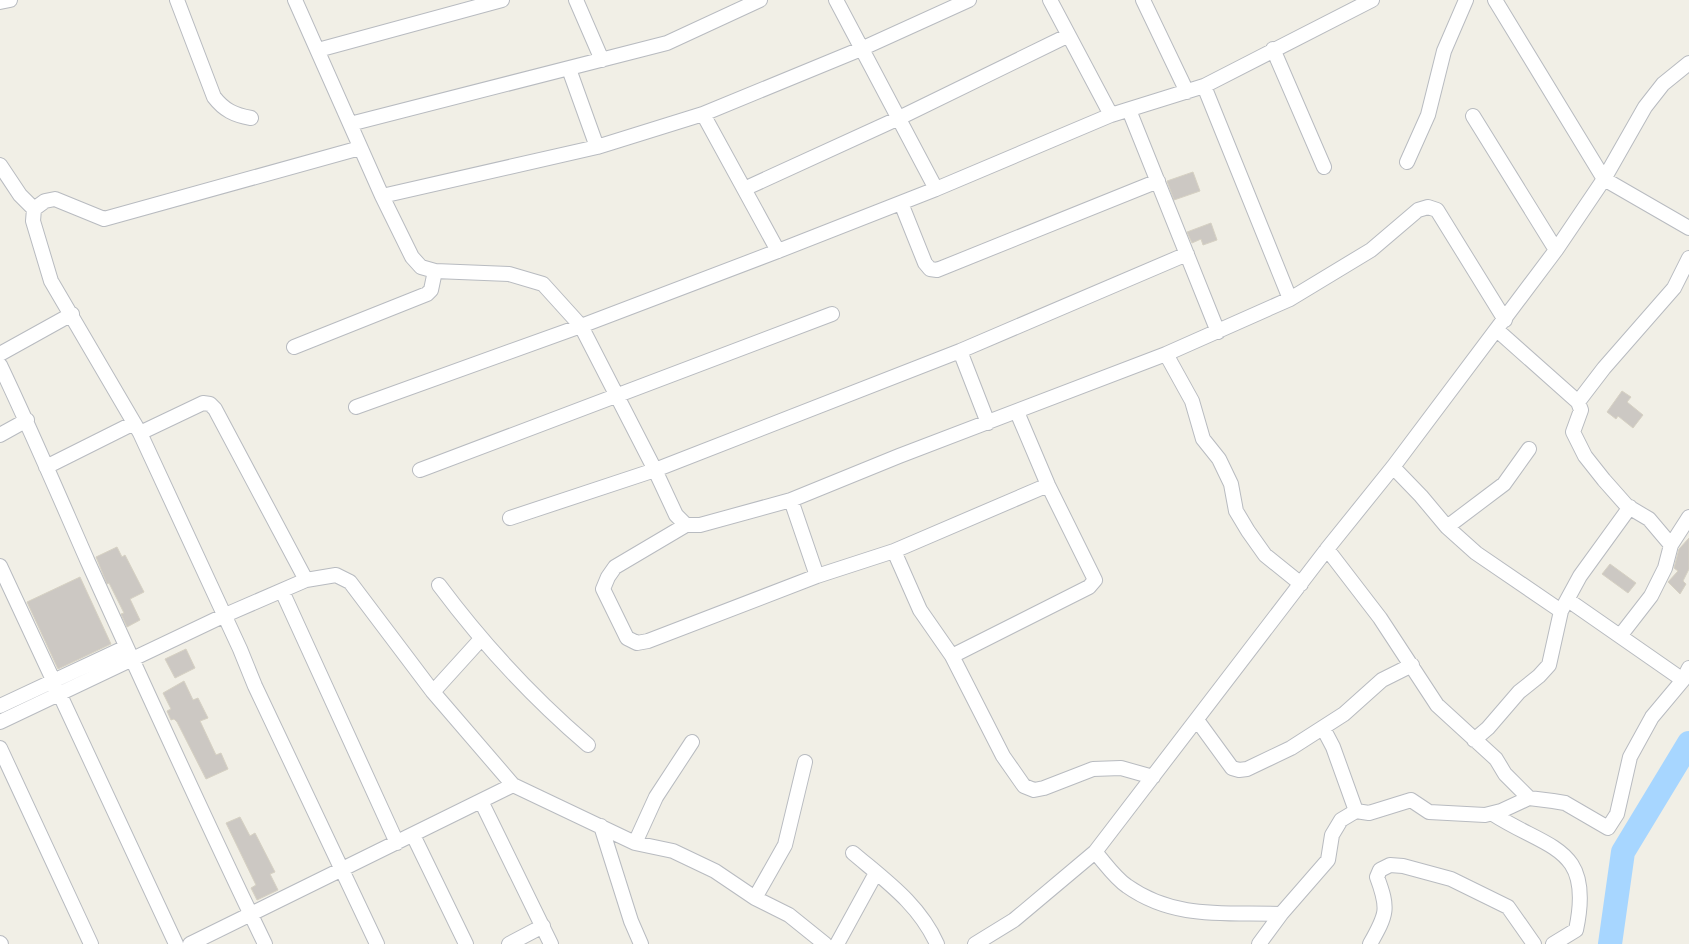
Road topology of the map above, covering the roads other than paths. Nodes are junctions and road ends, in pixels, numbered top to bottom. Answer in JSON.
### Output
{"nodes":[{"id":1,"x":10,"y":0,"type":"edge"},
{"id":2,"x":176,"y":0,"type":"edge"},
{"id":3,"x":295,"y":0,"type":"edge"},
{"id":4,"x":502,"y":0,"type":"edge"},
{"id":5,"x":576,"y":0,"type":"edge"},
{"id":6,"x":760,"y":0,"type":"edge"},
{"id":7,"x":836,"y":0,"type":"edge"},
{"id":8,"x":969,"y":0,"type":"edge"},
{"id":9,"x":1050,"y":0,"type":"edge"},
{"id":10,"x":1143,"y":0,"type":"edge"},
{"id":11,"x":1372,"y":0,"type":"edge"},
{"id":12,"x":1466,"y":0,"type":"edge"},
{"id":13,"x":1495,"y":0,"type":"edge"},
{"id":14,"x":0,"y":2,"type":"edge"},
{"id":15,"x":1350,"y":6,"type":"edge"},
{"id":16,"x":1067,"y":36,"type":"junction"},
{"id":17,"x":861,"y":49,"type":"junction"},
{"id":18,"x":1273,"y":49,"type":"junction"},
{"id":19,"x":318,"y":50,"type":"junction"},
{"id":20,"x":602,"y":60,"type":"junction"},
{"id":21,"x":1689,"y":63,"type":"edge"},
{"id":22,"x":569,"y":68,"type":"junction"},
{"id":23,"x":1204,"y":86,"type":"junction"},
{"id":24,"x":1187,"y":92,"type":"junction"},
{"id":25,"x":1129,"y":110,"type":"junction"},
{"id":26,"x":703,"y":114,"type":"junction"},
{"id":27,"x":1111,"y":115,"type":"junction"},
{"id":28,"x":1473,"y":116,"type":"dead end"},
{"id":29,"x":251,"y":118,"type":"dead end"},
{"id":30,"x":898,"y":119,"type":"junction"},
{"id":31,"x":350,"y":124,"type":"junction"},
{"id":32,"x":597,"y":147,"type":"junction"},
{"id":33,"x":360,"y":148,"type":"junction"},
{"id":34,"x":1407,"y":162,"type":"dead end"},
{"id":35,"x":0,"y":165,"type":"edge"},
{"id":36,"x":1324,"y":167,"type":"dead end"},
{"id":37,"x":1604,"y":179,"type":"junction"},
{"id":38,"x":1158,"y":181,"type":"junction"},
{"id":39,"x":744,"y":189,"type":"junction"},
{"id":40,"x":936,"y":189,"type":"junction"},
{"id":41,"x":382,"y":196,"type":"junction"},
{"id":42,"x":901,"y":203,"type":"junction"},
{"id":43,"x":34,"y":209,"type":"junction"},
{"id":44,"x":1689,"y":228,"type":"edge"},
{"id":45,"x":1556,"y":250,"type":"junction"},
{"id":46,"x":778,"y":251,"type":"junction"},
{"id":47,"x":1187,"y":254,"type":"junction"},
{"id":48,"x":1689,"y":258,"type":"edge"},
{"id":49,"x":435,"y":271,"type":"junction"},
{"id":50,"x":1290,"y":299,"type":"junction"},
{"id":51,"x":72,"y":314,"type":"junction"},
{"id":52,"x":832,"y":314,"type":"dead end"},
{"id":53,"x":1501,"y":325,"type":"junction"},
{"id":54,"x":581,"y":326,"type":"junction"},
{"id":55,"x":1218,"y":332,"type":"junction"},
{"id":56,"x":294,"y":347,"type":"dead end"},
{"id":57,"x":960,"y":351,"type":"junction"},
{"id":58,"x":0,"y":354,"type":"edge"},
{"id":59,"x":1166,"y":354,"type":"junction"},
{"id":60,"x":0,"y":365,"type":"edge"},
{"id":61,"x":617,"y":395,"type":"junction"},
{"id":62,"x":1578,"y":402,"type":"junction"},
{"id":63,"x":356,"y":406,"type":"dead end"},
{"id":64,"x":1017,"y":412,"type":"junction"},
{"id":65,"x":27,"y":420,"type":"junction"},
{"id":66,"x":988,"y":422,"type":"junction"},
{"id":67,"x":137,"y":428,"type":"junction"},
{"id":68,"x":0,"y":435,"type":"edge"},
{"id":69,"x":1529,"y":449,"type":"dead end"},
{"id":70,"x":46,"y":467,"type":"junction"},
{"id":71,"x":1393,"y":467,"type":"junction"},
{"id":72,"x":420,"y":470,"type":"dead end"},
{"id":73,"x":656,"y":470,"type":"junction"},
{"id":74,"x":1048,"y":485,"type":"junction"},
{"id":75,"x":791,"y":500,"type":"junction"},
{"id":76,"x":1630,"y":507,"type":"junction"},
{"id":77,"x":510,"y":518,"type":"dead end"},
{"id":78,"x":1689,"y":518,"type":"edge"},
{"id":79,"x":686,"y":525,"type":"junction"},
{"id":80,"x":1447,"y":527,"type":"junction"},
{"id":81,"x":1671,"y":545,"type":"junction"},
{"id":82,"x":1326,"y":549,"type":"junction"},
{"id":83,"x":894,"y":551,"type":"junction"},
{"id":84,"x":0,"y":566,"type":"edge"},
{"id":85,"x":817,"y":576,"type":"junction"},
{"id":86,"x":306,"y":580,"type":"junction"},
{"id":87,"x":1302,"y":584,"type":"junction"},
{"id":88,"x":439,"y":585,"type":"dead end"},
{"id":89,"x":282,"y":591,"type":"junction"},
{"id":90,"x":6,"y":594,"type":"edge"},
{"id":91,"x":1565,"y":605,"type":"junction"},
{"id":92,"x":223,"y":616,"type":"junction"},
{"id":93,"x":1620,"y":636,"type":"junction"},
{"id":94,"x":482,"y":639,"type":"junction"},
{"id":95,"x":126,"y":646,"type":"junction"},
{"id":96,"x":952,"y":656,"type":"junction"},
{"id":97,"x":133,"y":659,"type":"junction"},
{"id":98,"x":1412,"y":665,"type":"junction"},
{"id":99,"x":1686,"y":674,"type":"edge"},
{"id":100,"x":57,"y":687,"type":"junction"},
{"id":101,"x":433,"y":692,"type":"junction"},
{"id":102,"x":0,"y":706,"type":"edge"},
{"id":103,"x":1196,"y":720,"type":"junction"},
{"id":104,"x":0,"y":722,"type":"edge"},
{"id":105,"x":1323,"y":728,"type":"junction"},
{"id":106,"x":1474,"y":740,"type":"junction"},
{"id":107,"x":692,"y":742,"type":"dead end"},
{"id":108,"x":588,"y":745,"type":"dead end"},
{"id":109,"x":0,"y":748,"type":"edge"},
{"id":110,"x":805,"y":762,"type":"dead end"},
{"id":111,"x":1152,"y":777,"type":"junction"},
{"id":112,"x":514,"y":785,"type":"junction"},
{"id":113,"x":1529,"y":798,"type":"junction"},
{"id":114,"x":481,"y":801,"type":"junction"},
{"id":115,"x":1356,"y":812,"type":"junction"},
{"id":116,"x":1493,"y":814,"type":"junction"},
{"id":117,"x":600,"y":826,"type":"junction"},
{"id":118,"x":413,"y":835,"type":"junction"},
{"id":119,"x":398,"y":843,"type":"junction"},
{"id":120,"x":635,"y":843,"type":"junction"},
{"id":121,"x":1095,"y":852,"type":"junction"},
{"id":122,"x":853,"y":853,"type":"dead end"},
{"id":123,"x":344,"y":870,"type":"junction"},
{"id":124,"x":876,"y":873,"type":"junction"},
{"id":125,"x":755,"y":898,"type":"junction"},
{"id":126,"x":250,"y":914,"type":"junction"},
{"id":127,"x":1281,"y":914,"type":"junction"},
{"id":128,"x":543,"y":926,"type":"junction"},
{"id":129,"x":1557,"y":943,"type":"edge"},
{"id":130,"x":91,"y":944,"type":"edge"},
{"id":131,"x":176,"y":944,"type":"edge"},
{"id":132,"x":190,"y":944,"type":"edge"},
{"id":133,"x":265,"y":944,"type":"edge"},
{"id":134,"x":377,"y":944,"type":"edge"},
{"id":135,"x":466,"y":944,"type":"edge"},
{"id":136,"x":510,"y":944,"type":"edge"},
{"id":137,"x":551,"y":944,"type":"edge"},
{"id":138,"x":641,"y":944,"type":"edge"},
{"id":139,"x":825,"y":944,"type":"edge"},
{"id":140,"x":837,"y":944,"type":"edge"},
{"id":141,"x":938,"y":944,"type":"edge"},
{"id":142,"x":975,"y":944,"type":"edge"},
{"id":143,"x":1259,"y":944,"type":"edge"},
{"id":144,"x":1370,"y":944,"type":"edge"},
{"id":145,"x":1534,"y":944,"type":"edge"}],
"edges":[{"from":1,"to":14,"type":"street"},
{"from":2,"to":29,"type":"street"},
{"from":3,"to":19,"type":"street"},
{"from":4,"to":19,"type":"street"},
{"from":5,"to":20,"type":"street"},
{"from":6,"to":20,"type":"street"},
{"from":7,"to":17,"type":"street"},
{"from":8,"to":17,"type":"street"},
{"from":9,"to":16,"type":"street"},
{"from":10,"to":24,"type":"street"},
{"from":11,"to":15,"type":"street"},
{"from":12,"to":34,"type":"street"},
{"from":13,"to":37,"type":"street"},
{"from":15,"to":18,"type":"street"},
{"from":16,"to":27,"type":"street"},
{"from":16,"to":30,"type":"street"},
{"from":17,"to":26,"type":"street"},
{"from":17,"to":30,"type":"street"},
{"from":18,"to":23,"type":"street"},
{"from":18,"to":36,"type":"street"},
{"from":19,"to":31,"type":"street"},
{"from":20,"to":22,"type":"street"},
{"from":21,"to":37,"type":"street"},
{"from":22,"to":31,"type":"street"},
{"from":22,"to":32,"type":"street"},
{"from":23,"to":24,"type":"street"},
{"from":23,"to":50,"type":"street"},
{"from":24,"to":25,"type":"street"},
{"from":25,"to":27,"type":"street"},
{"from":25,"to":38,"type":"street"},
{"from":26,"to":32,"type":"street"},
{"from":26,"to":39,"type":"street"},
{"from":27,"to":40,"type":"street"},
{"from":28,"to":45,"type":"street"},
{"from":30,"to":39,"type":"street"},
{"from":30,"to":40,"type":"street"},
{"from":31,"to":33,"type":"street"},
{"from":32,"to":41,"type":"street"},
{"from":33,"to":41,"type":"street"},
{"from":33,"to":43,"type":"street"},
{"from":35,"to":43,"type":"street"},
{"from":37,"to":44,"type":"street"},
{"from":37,"to":45,"type":"street"},
{"from":38,"to":42,"type":"street"},
{"from":38,"to":47,"type":"street"},
{"from":39,"to":46,"type":"street"},
{"from":40,"to":42,"type":"street"},
{"from":41,"to":49,"type":"street"},
{"from":42,"to":46,"type":"street"},
{"from":43,"to":51,"type":"street"},
{"from":45,"to":53,"type":"street"},
{"from":46,"to":54,"type":"street"},
{"from":47,"to":55,"type":"street"},
{"from":47,"to":57,"type":"street"},
{"from":48,"to":62,"type":"street"},
{"from":49,"to":54,"type":"street"},
{"from":49,"to":56,"type":"street"},
{"from":50,"to":53,"type":"street"},
{"from":50,"to":55,"type":"street"},
{"from":51,"to":58,"type":"street"},
{"from":51,"to":67,"type":"street"},
{"from":52,"to":61,"type":"street"},
{"from":53,"to":62,"type":"street"},
{"from":53,"to":71,"type":"street"},
{"from":54,"to":61,"type":"street"},
{"from":54,"to":63,"type":"street"},
{"from":55,"to":59,"type":"street"},
{"from":57,"to":66,"type":"street"},
{"from":57,"to":73,"type":"street"},
{"from":59,"to":64,"type":"street"},
{"from":59,"to":87,"type":"street"},
{"from":60,"to":65,"type":"street"},
{"from":61,"to":72,"type":"street"},
{"from":61,"to":73,"type":"street"},
{"from":62,"to":76,"type":"street"},
{"from":64,"to":66,"type":"street"},
{"from":64,"to":74,"type":"street"},
{"from":65,"to":68,"type":"street"},
{"from":65,"to":70,"type":"street"},
{"from":66,"to":75,"type":"street"},
{"from":67,"to":70,"type":"street"},
{"from":67,"to":86,"type":"street"},
{"from":67,"to":92,"type":"street"},
{"from":69,"to":80,"type":"street"},
{"from":70,"to":95,"type":"street"},
{"from":71,"to":80,"type":"street"},
{"from":71,"to":82,"type":"street"},
{"from":73,"to":77,"type":"street"},
{"from":73,"to":79,"type":"street"},
{"from":74,"to":83,"type":"street"},
{"from":74,"to":96,"type":"street"},
{"from":75,"to":79,"type":"street"},
{"from":75,"to":85,"type":"street"},
{"from":76,"to":81,"type":"street"},
{"from":76,"to":91,"type":"street"},
{"from":78,"to":81,"type":"street"},
{"from":79,"to":85,"type":"street"},
{"from":80,"to":91,"type":"street"},
{"from":81,"to":93,"type":"street"},
{"from":82,"to":87,"type":"street"},
{"from":82,"to":98,"type":"street"},
{"from":83,"to":85,"type":"street"},
{"from":83,"to":96,"type":"street"},
{"from":84,"to":90,"type":"street"},
{"from":86,"to":89,"type":"street"},
{"from":86,"to":101,"type":"street"},
{"from":87,"to":103,"type":"street"},
{"from":88,"to":94,"type":"street"},
{"from":89,"to":92,"type":"street"},
{"from":89,"to":119,"type":"street"},
{"from":90,"to":100,"type":"street"},
{"from":91,"to":93,"type":"street"},
{"from":91,"to":106,"type":"street"},
{"from":92,"to":97,"type":"street"},
{"from":92,"to":123,"type":"street"},
{"from":93,"to":99,"type":"street"},
{"from":94,"to":101,"type":"street"},
{"from":94,"to":108,"type":"street"},
{"from":95,"to":97,"type":"street"},
{"from":95,"to":100,"type":"street"},
{"from":96,"to":111,"type":"street"},
{"from":97,"to":100,"type":"street"},
{"from":97,"to":126,"type":"street"},
{"from":98,"to":105,"type":"street"},
{"from":98,"to":106,"type":"street"},
{"from":99,"to":113,"type":"street"},
{"from":100,"to":102,"type":"street"},
{"from":100,"to":104,"type":"street"},
{"from":100,"to":131,"type":"street"},
{"from":101,"to":112,"type":"street"},
{"from":103,"to":105,"type":"street"},
{"from":103,"to":111,"type":"street"},
{"from":105,"to":115,"type":"street"},
{"from":106,"to":113,"type":"street"},
{"from":107,"to":120,"type":"street"},
{"from":109,"to":130,"type":"street"},
{"from":110,"to":125,"type":"street"},
{"from":111,"to":121,"type":"street"},
{"from":112,"to":114,"type":"street"},
{"from":112,"to":117,"type":"street"},
{"from":113,"to":116,"type":"street"},
{"from":114,"to":118,"type":"street"},
{"from":114,"to":128,"type":"street"},
{"from":115,"to":116,"type":"street"},
{"from":115,"to":127,"type":"street"},
{"from":116,"to":129,"type":"street"},
{"from":117,"to":120,"type":"street"},
{"from":117,"to":138,"type":"street"},
{"from":118,"to":119,"type":"street"},
{"from":118,"to":135,"type":"street"},
{"from":119,"to":123,"type":"street"},
{"from":120,"to":125,"type":"street"},
{"from":121,"to":127,"type":"street"},
{"from":121,"to":142,"type":"street"},
{"from":122,"to":124,"type":"street"},
{"from":123,"to":126,"type":"street"},
{"from":123,"to":134,"type":"street"},
{"from":124,"to":140,"type":"street"},
{"from":124,"to":141,"type":"street"},
{"from":125,"to":139,"type":"street"},
{"from":126,"to":132,"type":"street"},
{"from":126,"to":133,"type":"street"},
{"from":127,"to":143,"type":"street"},
{"from":128,"to":136,"type":"street"},
{"from":128,"to":137,"type":"street"},
{"from":144,"to":145,"type":"street"}]}
